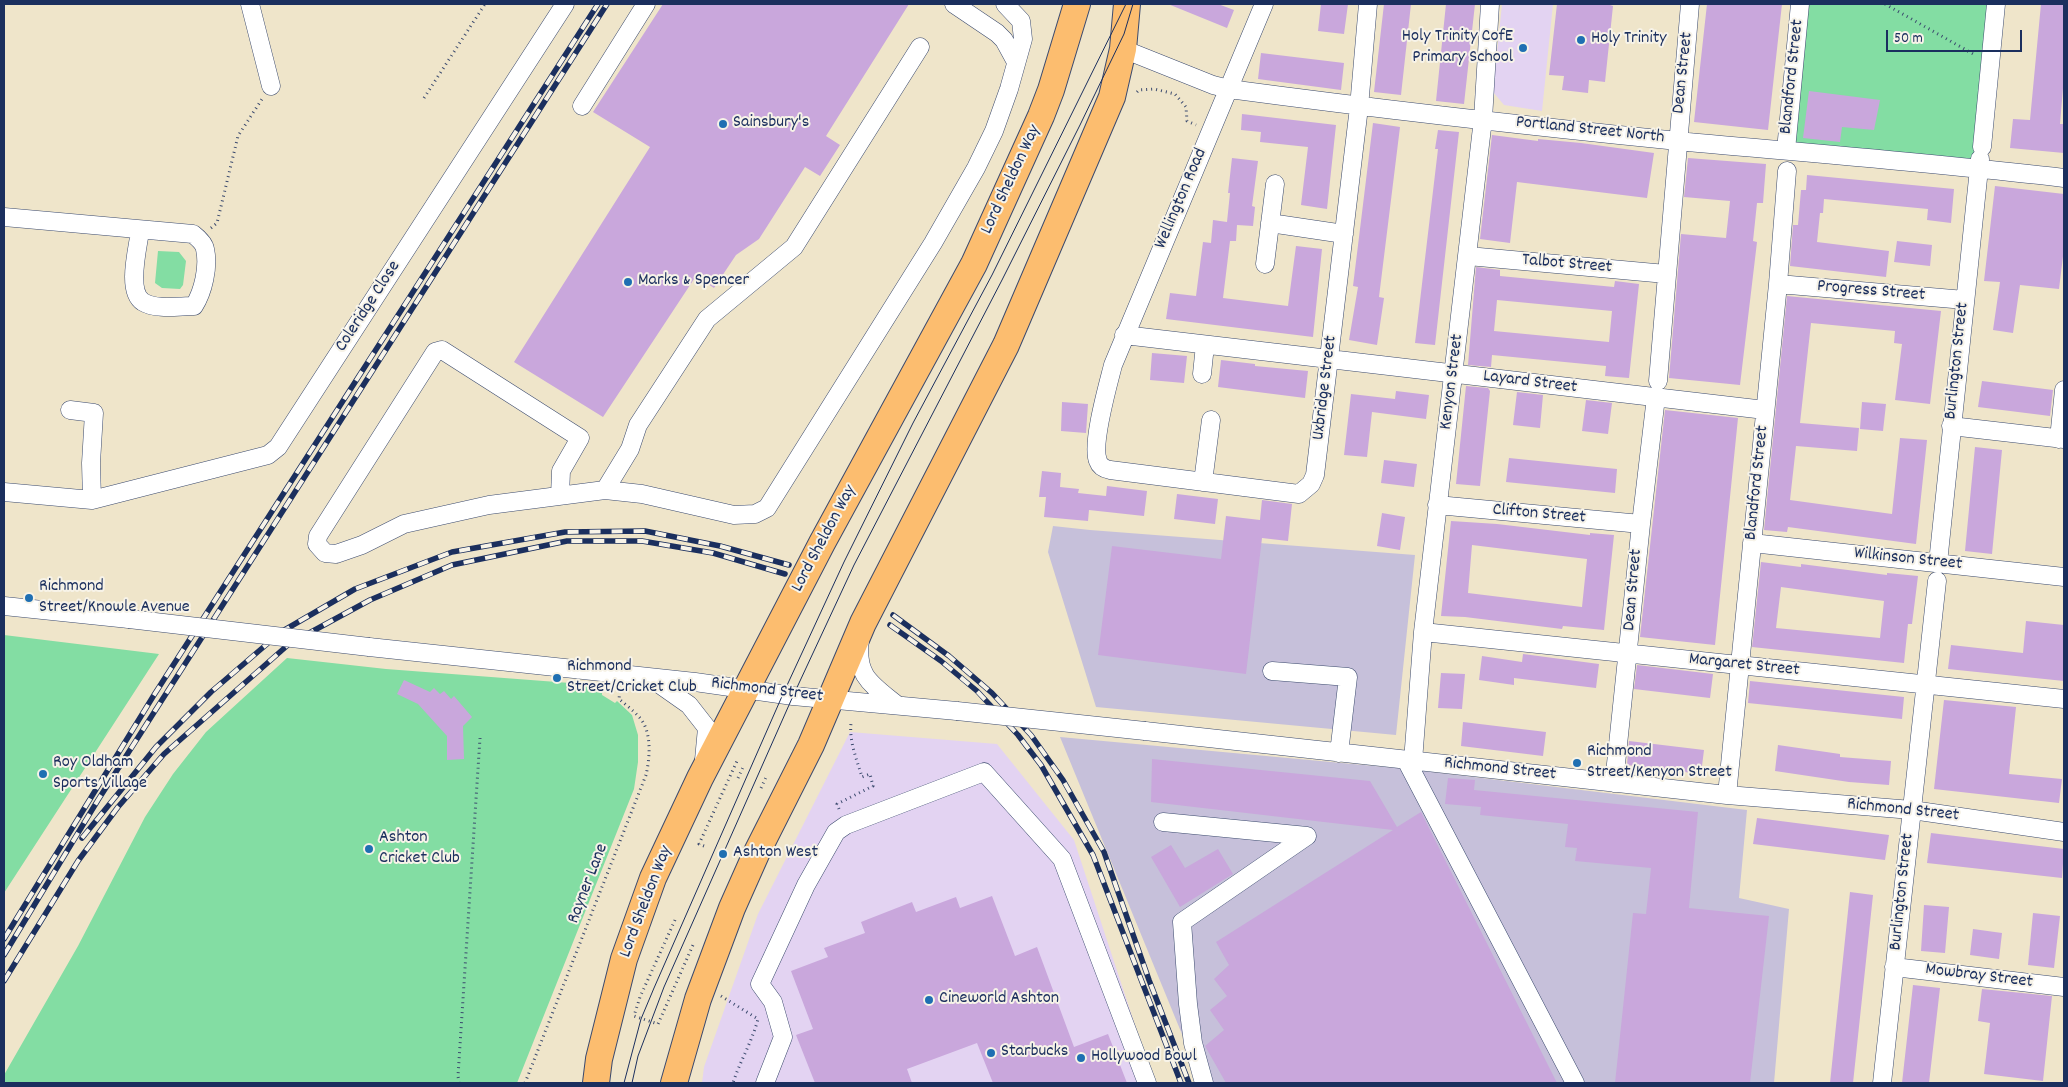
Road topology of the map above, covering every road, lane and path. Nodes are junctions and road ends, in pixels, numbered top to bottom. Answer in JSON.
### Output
{"nodes":[{"id":1,"x":250,"y":4,"type":"edge"},
{"id":2,"x":485,"y":4,"type":"edge"},
{"id":3,"x":565,"y":4,"type":"edge"},
{"id":4,"x":646,"y":4,"type":"edge"},
{"id":5,"x":954,"y":4,"type":"edge"},
{"id":6,"x":1005,"y":4,"type":"edge"},
{"id":7,"x":1077,"y":4,"type":"edge"},
{"id":8,"x":1127,"y":4,"type":"edge"},
{"id":9,"x":1264,"y":4,"type":"edge"},
{"id":10,"x":1368,"y":4,"type":"edge"},
{"id":11,"x":1490,"y":4,"type":"edge"},
{"id":12,"x":1690,"y":4,"type":"edge"},
{"id":13,"x":1800,"y":4,"type":"edge"},
{"id":14,"x":1885,"y":4,"type":"edge"},
{"id":15,"x":1996,"y":4,"type":"edge"},
{"id":16,"x":920,"y":47,"type":"dead end"},
{"id":17,"x":1123,"y":49,"type":"junction"},
{"id":18,"x":1990,"y":57,"type":"junction"},
{"id":19,"x":1016,"y":62,"type":"junction"},
{"id":20,"x":270,"y":86,"type":"joint"},
{"id":21,"x":1229,"y":89,"type":"junction"},
{"id":22,"x":424,"y":98,"type":"dead end"},
{"id":23,"x":582,"y":106,"type":"dead end"},
{"id":24,"x":1359,"y":106,"type":"junction"},
{"id":25,"x":1483,"y":119,"type":"junction"},
{"id":26,"x":1677,"y":141,"type":"junction"},
{"id":27,"x":1786,"y":150,"type":"junction"},
{"id":28,"x":1981,"y":158,"type":"junction"},
{"id":29,"x":1787,"y":171,"type":"dead end"},
{"id":30,"x":2064,"y":178,"type":"edge"},
{"id":31,"x":1275,"y":184,"type":"dead end"},
{"id":32,"x":4,"y":217,"type":"edge"},
{"id":33,"x":1270,"y":223,"type":"junction"},
{"id":34,"x":140,"y":231,"type":"junction"},
{"id":35,"x":1344,"y":234,"type":"junction"},
{"id":36,"x":199,"y":239,"type":"junction"},
{"id":37,"x":1468,"y":256,"type":"junction"},
{"id":38,"x":1265,"y":264,"type":"dead end"},
{"id":39,"x":1666,"y":274,"type":"junction"},
{"id":40,"x":1778,"y":284,"type":"junction"},
{"id":41,"x":1965,"y":300,"type":"junction"},
{"id":42,"x":1124,"y":335,"type":"junction"},
{"id":43,"x":1205,"y":345,"type":"junction"},
{"id":44,"x":1329,"y":359,"type":"junction"},
{"id":45,"x":1202,"y":374,"type":"dead end"},
{"id":46,"x":1454,"y":374,"type":"junction"},
{"id":47,"x":1657,"y":389,"type":"junction"},
{"id":48,"x":2064,"y":390,"type":"edge"},
{"id":49,"x":1105,"y":396,"type":"joint"},
{"id":50,"x":70,"y":410,"type":"dead end"},
{"id":51,"x":1765,"y":410,"type":"junction"},
{"id":52,"x":1211,"y":420,"type":"dead end"},
{"id":53,"x":1952,"y":426,"type":"junction"},
{"id":54,"x":2061,"y":439,"type":"edge"},
{"id":55,"x":1203,"y":482,"type":"junction"},
{"id":56,"x":605,"y":490,"type":"junction"},
{"id":57,"x":4,"y":492,"type":"edge"},
{"id":58,"x":560,"y":496,"type":"junction"},
{"id":59,"x":92,"y":500,"type":"junction"},
{"id":60,"x":1437,"y":505,"type":"junction"},
{"id":61,"x":1641,"y":524,"type":"junction"},
{"id":62,"x":1752,"y":543,"type":"junction"},
{"id":63,"x":1938,"y":572,"type":"junction"},
{"id":64,"x":2064,"y":577,"type":"edge"},
{"id":65,"x":4,"y":606,"type":"edge"},
{"id":66,"x":863,"y":623,"type":"junction"},
{"id":67,"x":1423,"y":632,"type":"junction"},
{"id":68,"x":1628,"y":654,"type":"junction"},
{"id":69,"x":1740,"y":665,"type":"junction"},
{"id":70,"x":1272,"y":670,"type":"dead end"},
{"id":71,"x":650,"y":678,"type":"junction"},
{"id":72,"x":1926,"y":685,"type":"junction"},
{"id":73,"x":746,"y":689,"type":"junction"},
{"id":74,"x":619,"y":699,"type":"dead end"},
{"id":75,"x":830,"y":699,"type":"junction"},
{"id":76,"x":2064,"y":699,"type":"edge"},
{"id":77,"x":898,"y":705,"type":"junction"},
{"id":78,"x":851,"y":723,"type":"dead end"},
{"id":79,"x":480,"y":738,"type":"dead end"},
{"id":80,"x":1339,"y":753,"type":"junction"},
{"id":81,"x":1410,"y":760,"type":"junction"},
{"id":82,"x":737,"y":761,"type":"dead end"},
{"id":83,"x":744,"y":765,"type":"dead end"},
{"id":84,"x":767,"y":775,"type":"dead end"},
{"id":85,"x":700,"y":778,"type":"junction"},
{"id":86,"x":738,"y":778,"type":"dead end"},
{"id":87,"x":1614,"y":783,"type":"junction"},
{"id":88,"x":761,"y":788,"type":"dead end"},
{"id":89,"x":1727,"y":795,"type":"junction"},
{"id":90,"x":1912,"y":810,"type":"junction"},
{"id":91,"x":1163,"y":822,"type":"dead end"},
{"id":92,"x":846,"y":825,"type":"junction"},
{"id":93,"x":2064,"y":832,"type":"edge"},
{"id":94,"x":704,"y":846,"type":"dead end"},
{"id":95,"x":675,"y":920,"type":"dead end"},
{"id":96,"x":695,"y":939,"type":"dead end"},
{"id":97,"x":1894,"y":967,"type":"junction"},
{"id":98,"x":2064,"y":986,"type":"edge"},
{"id":99,"x":716,"y":999,"type":"dead end"},
{"id":100,"x":459,"y":1083,"type":"edge"},
{"id":101,"x":525,"y":1083,"type":"edge"},
{"id":102,"x":596,"y":1083,"type":"edge"},
{"id":103,"x":674,"y":1083,"type":"edge"},
{"id":104,"x":734,"y":1083,"type":"edge"},
{"id":105,"x":765,"y":1083,"type":"edge"},
{"id":106,"x":1147,"y":1083,"type":"edge"},
{"id":107,"x":1204,"y":1083,"type":"edge"},
{"id":108,"x":1575,"y":1083,"type":"edge"},
{"id":109,"x":1882,"y":1083,"type":"edge"}],
"edges":[{"from":1,"to":20,"type":"street"},
{"from":2,"to":22,"type":"path"},
{"from":3,"to":59,"type":"street","name":"Coleridge Close"},
{"from":4,"to":23,"type":"street"},
{"from":5,"to":19,"type":"street"},
{"from":6,"to":19,"type":"street"},
{"from":7,"to":73,"type":"highway","name":"Lord Sheldon Way"},
{"from":8,"to":17,"type":"highway"},
{"from":9,"to":21,"type":"street","name":"Wellington Road"},
{"from":10,"to":24,"type":"street","name":"Uxbridge Street"},
{"from":11,"to":25,"type":"street","name":"Kenyon Street"},
{"from":12,"to":26,"type":"street","name":"Dean Street"},
{"from":13,"to":27,"type":"street","name":"Blandford Street"},
{"from":14,"to":18,"type":"path"},
{"from":15,"to":18,"type":"street","name":"Burlington Street"},
{"from":16,"to":56,"type":"street"},
{"from":17,"to":21,"type":"street","name":"Portland Street North"},
{"from":17,"to":66,"type":"highway"},
{"from":18,"to":28,"type":"street","name":"Burlington Street"},
{"from":19,"to":56,"type":"street"},
{"from":20,"to":36,"type":"path"},
{"from":21,"to":24,"type":"street","name":"Portland Street North"},
{"from":21,"to":42,"type":"street","name":"Wellington Road"},
{"from":24,"to":25,"type":"street","name":"Portland Street North"},
{"from":24,"to":35,"type":"street","name":"Uxbridge Street"},
{"from":25,"to":26,"type":"street","name":"Portland Street North"},
{"from":25,"to":37,"type":"street","name":"Kenyon Street"},
{"from":26,"to":27,"type":"street","name":"Portland Street North"},
{"from":26,"to":39,"type":"street","name":"Dean Street"},
{"from":27,"to":28,"type":"street","name":"Portland Street North"},
{"from":28,"to":30,"type":"street","name":"Portland Street North"},
{"from":28,"to":41,"type":"street","name":"Burlington Street"},
{"from":29,"to":40,"type":"street","name":"Blandford Street"},
{"from":31,"to":33,"type":"street"},
{"from":32,"to":34,"type":"street"},
{"from":33,"to":35,"type":"street"},
{"from":33,"to":38,"type":"street"},
{"from":34,"to":36,"type":"street"},
{"from":34,"to":36,"type":"street"},
{"from":35,"to":44,"type":"street","name":"Uxbridge Street"},
{"from":37,"to":39,"type":"street","name":"Talbot Street"},
{"from":37,"to":46,"type":"street","name":"Kenyon Street"},
{"from":39,"to":47,"type":"street","name":"Dean Street"},
{"from":40,"to":41,"type":"street","name":"Progress Street"},
{"from":40,"to":51,"type":"street","name":"Blandford Street"},
{"from":41,"to":53,"type":"street","name":"Burlington Street"},
{"from":42,"to":43,"type":"street","name":"Layard Street"},
{"from":42,"to":49,"type":"street","name":"Wellington Road"},
{"from":43,"to":44,"type":"street","name":"Layard Street"},
{"from":43,"to":45,"type":"street"},
{"from":44,"to":46,"type":"street","name":"Layard Street"},
{"from":44,"to":55,"type":"street","name":"Uxbridge Street"},
{"from":46,"to":47,"type":"street","name":"Layard Street"},
{"from":46,"to":60,"type":"street","name":"Kenyon Street"},
{"from":47,"to":51,"type":"street","name":"Layard Street"},
{"from":47,"to":61,"type":"street","name":"Dean Street"},
{"from":48,"to":54,"type":"street"},
{"from":49,"to":55,"type":"street","name":"Uxbridge Street"},
{"from":50,"to":59,"type":"street"},
{"from":51,"to":62,"type":"street","name":"Blandford Street"},
{"from":52,"to":55,"type":"street"},
{"from":53,"to":54,"type":"street"},
{"from":53,"to":63,"type":"street","name":"Burlington Street"},
{"from":56,"to":58,"type":"street"},
{"from":57,"to":59,"type":"street","name":"Coleridge Close"},
{"from":58,"to":58,"type":"street"},
{"from":60,"to":61,"type":"street","name":"Clifton Street"},
{"from":60,"to":67,"type":"street","name":"Kenyon Street"},
{"from":61,"to":68,"type":"street","name":"Dean Street"},
{"from":62,"to":63,"type":"street","name":"Wilkinson Street"},
{"from":62,"to":69,"type":"street","name":"Blandford Street"},
{"from":63,"to":64,"type":"street","name":"Wilkinson Street"},
{"from":63,"to":72,"type":"street","name":"Burlington Street"},
{"from":65,"to":71,"type":"street","name":"Richmond Street","bridge":true},
{"from":66,"to":75,"type":"highway"},
{"from":66,"to":77,"type":"street"},
{"from":67,"to":68,"type":"street","name":"Margaret Street"},
{"from":67,"to":81,"type":"street","name":"Kenyon Street"},
{"from":68,"to":69,"type":"street","name":"Margaret Street"},
{"from":68,"to":87,"type":"street","name":"Dean Street"},
{"from":69,"to":72,"type":"street","name":"Margaret Street"},
{"from":69,"to":89,"type":"street","name":"Blandford Street"},
{"from":70,"to":80,"type":"street"},
{"from":71,"to":73,"type":"street","name":"Richmond Street"},
{"from":71,"to":85,"type":"street"},
{"from":72,"to":76,"type":"street","name":"Margaret Street"},
{"from":72,"to":90,"type":"street","name":"Burlington Street"},
{"from":73,"to":75,"type":"street","name":"Richmond Street"},
{"from":73,"to":85,"type":"highway","name":"Lord Sheldon Way"},
{"from":74,"to":101,"type":"path","name":"Rayner Lane"},
{"from":75,"to":77,"type":"street","name":"Richmond Street"},
{"from":75,"to":103,"type":"highway"},
{"from":77,"to":80,"type":"street","name":"Richmond Street","bridge":true},
{"from":78,"to":92,"type":"path"},
{"from":79,"to":100,"type":"path"},
{"from":80,"to":81,"type":"street","name":"Richmond Street"},
{"from":81,"to":87,"type":"street","name":"Richmond Street"},
{"from":81,"to":108,"type":"street"},
{"from":82,"to":94,"type":"path"},
{"from":83,"to":86,"type":"path"},
{"from":84,"to":88,"type":"path"},
{"from":85,"to":102,"type":"highway","name":"Lord Sheldon Way"},
{"from":87,"to":89,"type":"street","name":"Richmond Street"},
{"from":89,"to":90,"type":"street","name":"Richmond Street"},
{"from":90,"to":93,"type":"street","name":"Richmond Street"},
{"from":90,"to":97,"type":"street","name":"Burlington Street"},
{"from":91,"to":107,"type":"street"},
{"from":92,"to":105,"type":"street"},
{"from":92,"to":106,"type":"street"},
{"from":95,"to":96,"type":"path"},
{"from":97,"to":98,"type":"street","name":"Mowbray Street"},
{"from":97,"to":109,"type":"street","name":"Burlington Street"},
{"from":99,"to":104,"type":"path"}]}
